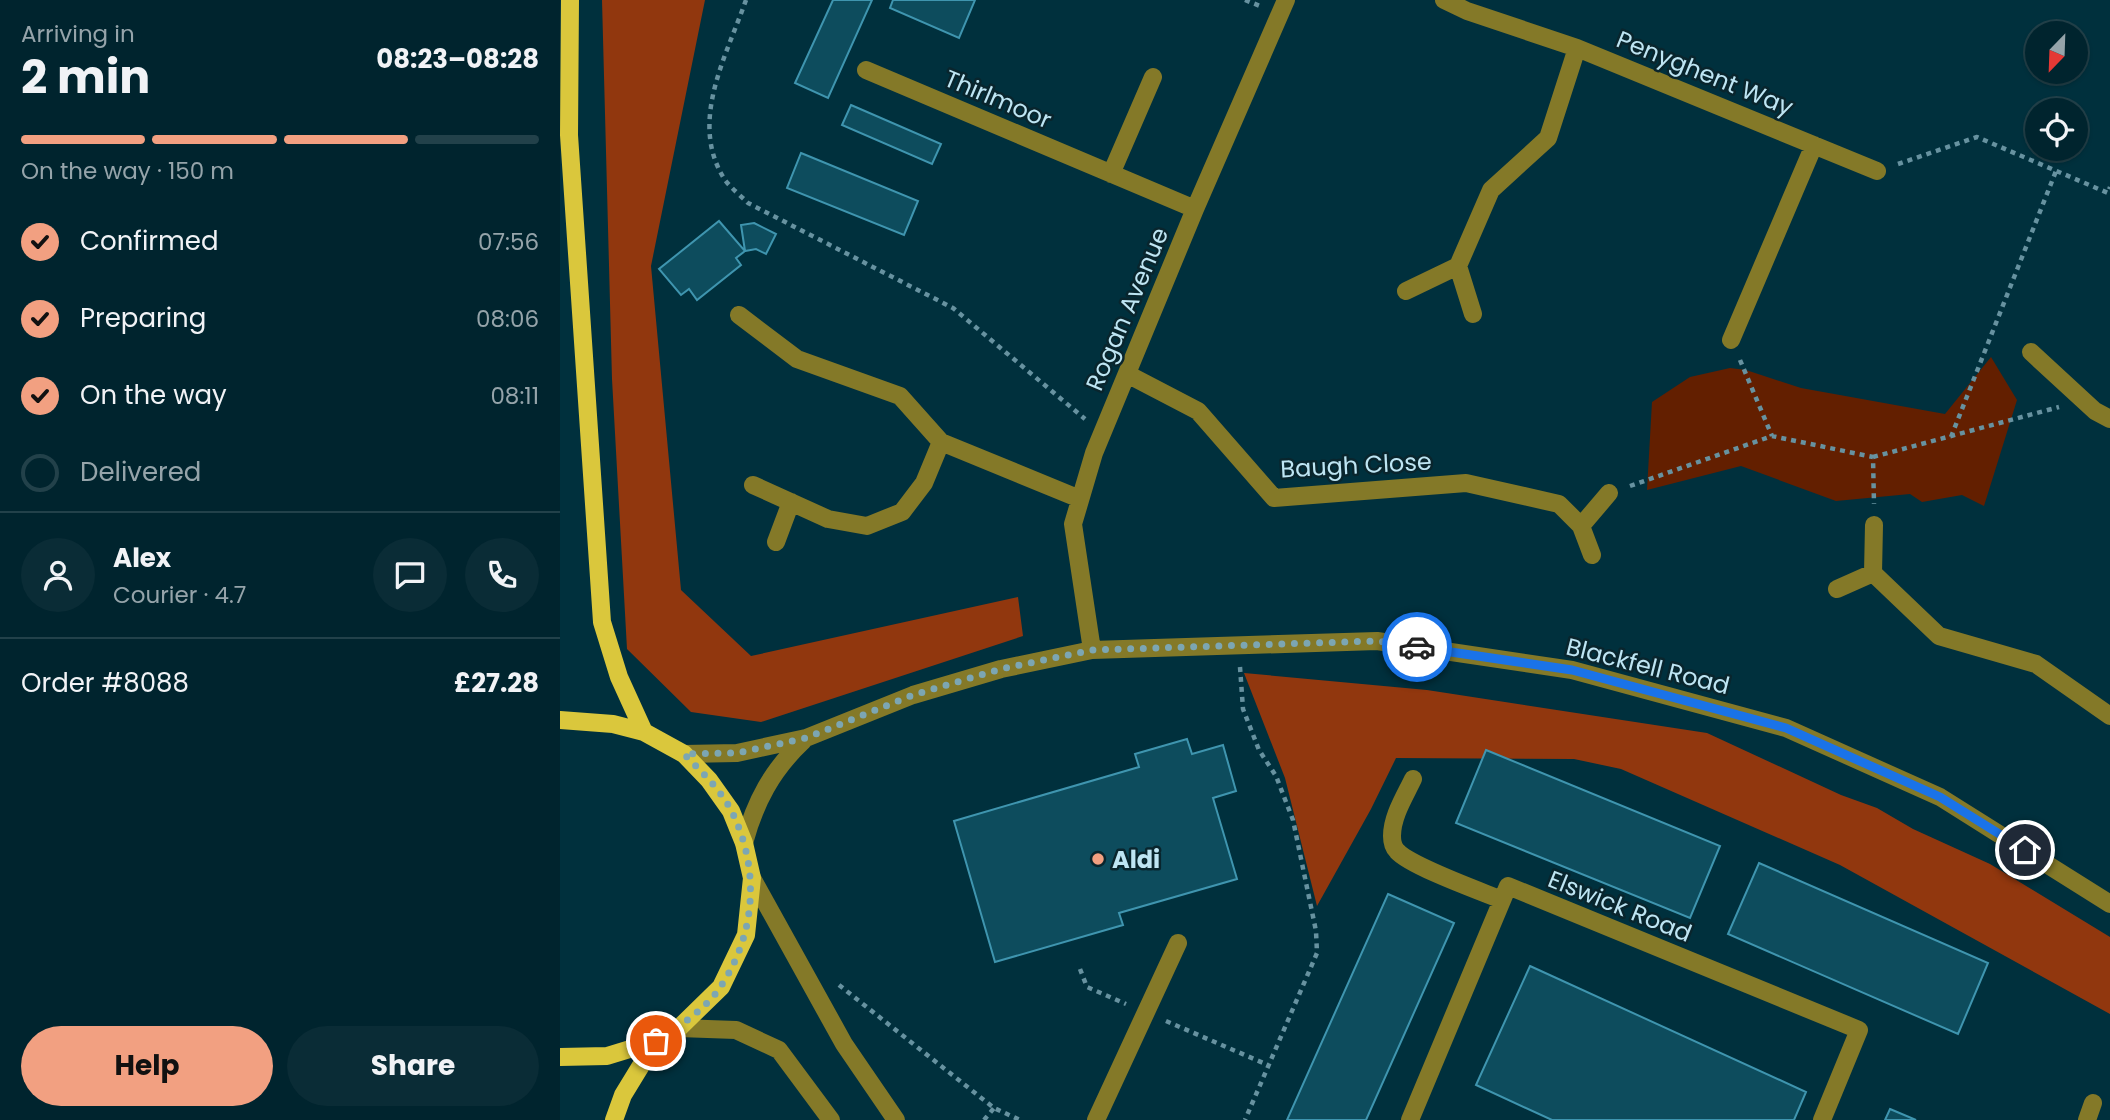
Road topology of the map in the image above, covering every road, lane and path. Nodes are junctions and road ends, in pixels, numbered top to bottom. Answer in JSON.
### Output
{"nodes":[{"id":1,"x":570,"y":0,"type":"edge"},
{"id":2,"x":746,"y":0,"type":"edge"},
{"id":3,"x":1286,"y":0,"type":"edge"},
{"id":4,"x":1444,"y":0,"type":"edge"},
{"id":5,"x":1577,"y":48,"type":"junction"},
{"id":6,"x":866,"y":70,"type":"dead end"},
{"id":7,"x":1153,"y":77,"type":"dead end"},
{"id":8,"x":1814,"y":145,"type":"junction"},
{"id":9,"x":1877,"y":171,"type":"joint"},
{"id":10,"x":2056,"y":171,"type":"junction"},
{"id":11,"x":1111,"y":174,"type":"junction"},
{"id":12,"x":2109,"y":192,"type":"edge"},
{"id":13,"x":1195,"y":209,"type":"junction"},
{"id":14,"x":1458,"y":266,"type":"junction"},
{"id":15,"x":1406,"y":291,"type":"dead end"},
{"id":16,"x":1473,"y":314,"type":"dead end"},
{"id":17,"x":739,"y":315,"type":"dead end"},
{"id":18,"x":1731,"y":340,"type":"joint"},
{"id":19,"x":2031,"y":352,"type":"dead end"},
{"id":20,"x":1127,"y":374,"type":"junction"},
{"id":21,"x":2083,"y":401,"type":"junction"},
{"id":22,"x":2110,"y":419,"type":"edge"},
{"id":23,"x":1102,"y":433,"type":"junction"},
{"id":24,"x":1772,"y":436,"type":"junction"},
{"id":25,"x":1951,"y":437,"type":"junction"},
{"id":26,"x":941,"y":443,"type":"junction"},
{"id":27,"x":1873,"y":457,"type":"junction"},
{"id":28,"x":753,"y":485,"type":"dead end"},
{"id":29,"x":1609,"y":493,"type":"joint"},
{"id":30,"x":1080,"y":499,"type":"junction"},
{"id":31,"x":791,"y":502,"type":"junction"},
{"id":32,"x":1874,"y":525,"type":"joint"},
{"id":33,"x":1581,"y":526,"type":"junction"},
{"id":34,"x":776,"y":542,"type":"dead end"},
{"id":35,"x":1592,"y":555,"type":"dead end"},
{"id":36,"x":1874,"y":573,"type":"junction"},
{"id":37,"x":1837,"y":590,"type":"dead end"},
{"id":38,"x":1238,"y":645,"type":"junction"},
{"id":39,"x":1092,"y":650,"type":"junction"},
{"id":40,"x":2110,"y":716,"type":"edge"},
{"id":41,"x":560,"y":720,"type":"edge"},
{"id":42,"x":644,"y":732,"type":"junction"},
{"id":43,"x":806,"y":738,"type":"junction"},
{"id":44,"x":684,"y":754,"type":"junction"},
{"id":45,"x":1413,"y":779,"type":"dead end"},
{"id":46,"x":744,"y":843,"type":"junction"},
{"id":47,"x":752,"y":878,"type":"junction"},
{"id":48,"x":1502,"y":900,"type":"junction"},
{"id":49,"x":2110,"y":904,"type":"edge"},
{"id":50,"x":1178,"y":943,"type":"dead end"},
{"id":51,"x":803,"y":972,"type":"junction"},
{"id":52,"x":680,"y":1028,"type":"junction"},
{"id":53,"x":656,"y":1041,"type":"junction"},
{"id":54,"x":560,"y":1057,"type":"edge"},
{"id":55,"x":2093,"y":1103,"type":"dead end"},
{"id":56,"x":994,"y":1108,"type":"junction"},
{"id":57,"x":614,"y":1120,"type":"edge"},
{"id":58,"x":831,"y":1120,"type":"edge"},
{"id":59,"x":896,"y":1120,"type":"edge"},
{"id":60,"x":984,"y":1120,"type":"edge"},
{"id":61,"x":1020,"y":1120,"type":"edge"},
{"id":62,"x":1096,"y":1120,"type":"edge"},
{"id":63,"x":1245,"y":1120,"type":"edge"},
{"id":64,"x":1410,"y":1120,"type":"edge"},
{"id":65,"x":1822,"y":1120,"type":"edge"},
{"id":66,"x":2087,"y":1120,"type":"edge"}],
"edges":[{"from":1,"to":42,"type":"main road"},
{"from":2,"to":23,"type":"path"},
{"from":3,"to":13,"type":"street","name":"Rogan Avenue"},
{"from":4,"to":5,"type":"street","name":"Penyghent Way"},
{"from":5,"to":8,"type":"street","name":"Penyghent Way"},
{"from":5,"to":14,"type":"street","name":"Penyghent Way"},
{"from":6,"to":11,"type":"street","name":"Thirlmoor"},
{"from":7,"to":11,"type":"street"},
{"from":8,"to":9,"type":"street","name":"Penyghent Way"},
{"from":8,"to":18,"type":"street","name":"Penyghent Way"},
{"from":9,"to":10,"type":"path"},
{"from":10,"to":12,"type":"path"},
{"from":10,"to":25,"type":"path"},
{"from":11,"to":13,"type":"street","name":"Thirlmoor"},
{"from":13,"to":20,"type":"street","name":"Rogan Avenue"},
{"from":14,"to":15,"type":"street"},
{"from":14,"to":16,"type":"street"},
{"from":17,"to":26,"type":"street"},
{"from":18,"to":24,"type":"path"},
{"from":19,"to":21,"type":"street"},
{"from":20,"to":23,"type":"street","name":"Rogan Avenue"},
{"from":20,"to":33,"type":"street","name":"Baugh Close"},
{"from":21,"to":22,"type":"street"},
{"from":21,"to":25,"type":"path"},
{"from":23,"to":30,"type":"street","name":"Rogan Avenue"},
{"from":24,"to":27,"type":"path"},
{"from":24,"to":29,"type":"path"},
{"from":25,"to":27,"type":"path"},
{"from":26,"to":30,"type":"street"},
{"from":26,"to":31,"type":"street"},
{"from":27,"to":32,"type":"path"},
{"from":28,"to":31,"type":"street"},
{"from":29,"to":33,"type":"street"},
{"from":30,"to":39,"type":"street","name":"Rogan Avenue"},
{"from":31,"to":34,"type":"street"},
{"from":32,"to":36,"type":"street"},
{"from":33,"to":35,"type":"street","name":"Baugh Close"},
{"from":36,"to":37,"type":"street"},
{"from":36,"to":40,"type":"street"},
{"from":38,"to":39,"type":"street","name":"Blackfell Road"},
{"from":38,"to":49,"type":"street","name":"Blackfell Road"},
{"from":38,"to":63,"type":"path"},
{"from":39,"to":43,"type":"street","name":"Blackfell Road"},
{"from":41,"to":42,"type":"main road"},
{"from":42,"to":44,"type":"main road"},
{"from":43,"to":44,"type":"street","name":"Blackfell Road"},
{"from":43,"to":46,"type":"street","name":"Blackfell Road"},
{"from":44,"to":46,"type":"main road"},
{"from":45,"to":48,"type":"street"},
{"from":46,"to":47,"type":"main road"},
{"from":47,"to":51,"type":"street"},
{"from":47,"to":52,"type":"main road"},
{"from":48,"to":64,"type":"street"},
{"from":48,"to":65,"type":"street","name":"Elswick Road"},
{"from":50,"to":62,"type":"street"},
{"from":51,"to":56,"type":"path"},
{"from":51,"to":59,"type":"street"},
{"from":52,"to":53,"type":"main road"},
{"from":52,"to":58,"type":"street"},
{"from":53,"to":54,"type":"main road"},
{"from":53,"to":57,"type":"main road"},
{"from":55,"to":66,"type":"street"},
{"from":56,"to":60,"type":"path"},
{"from":56,"to":61,"type":"path"}]}
